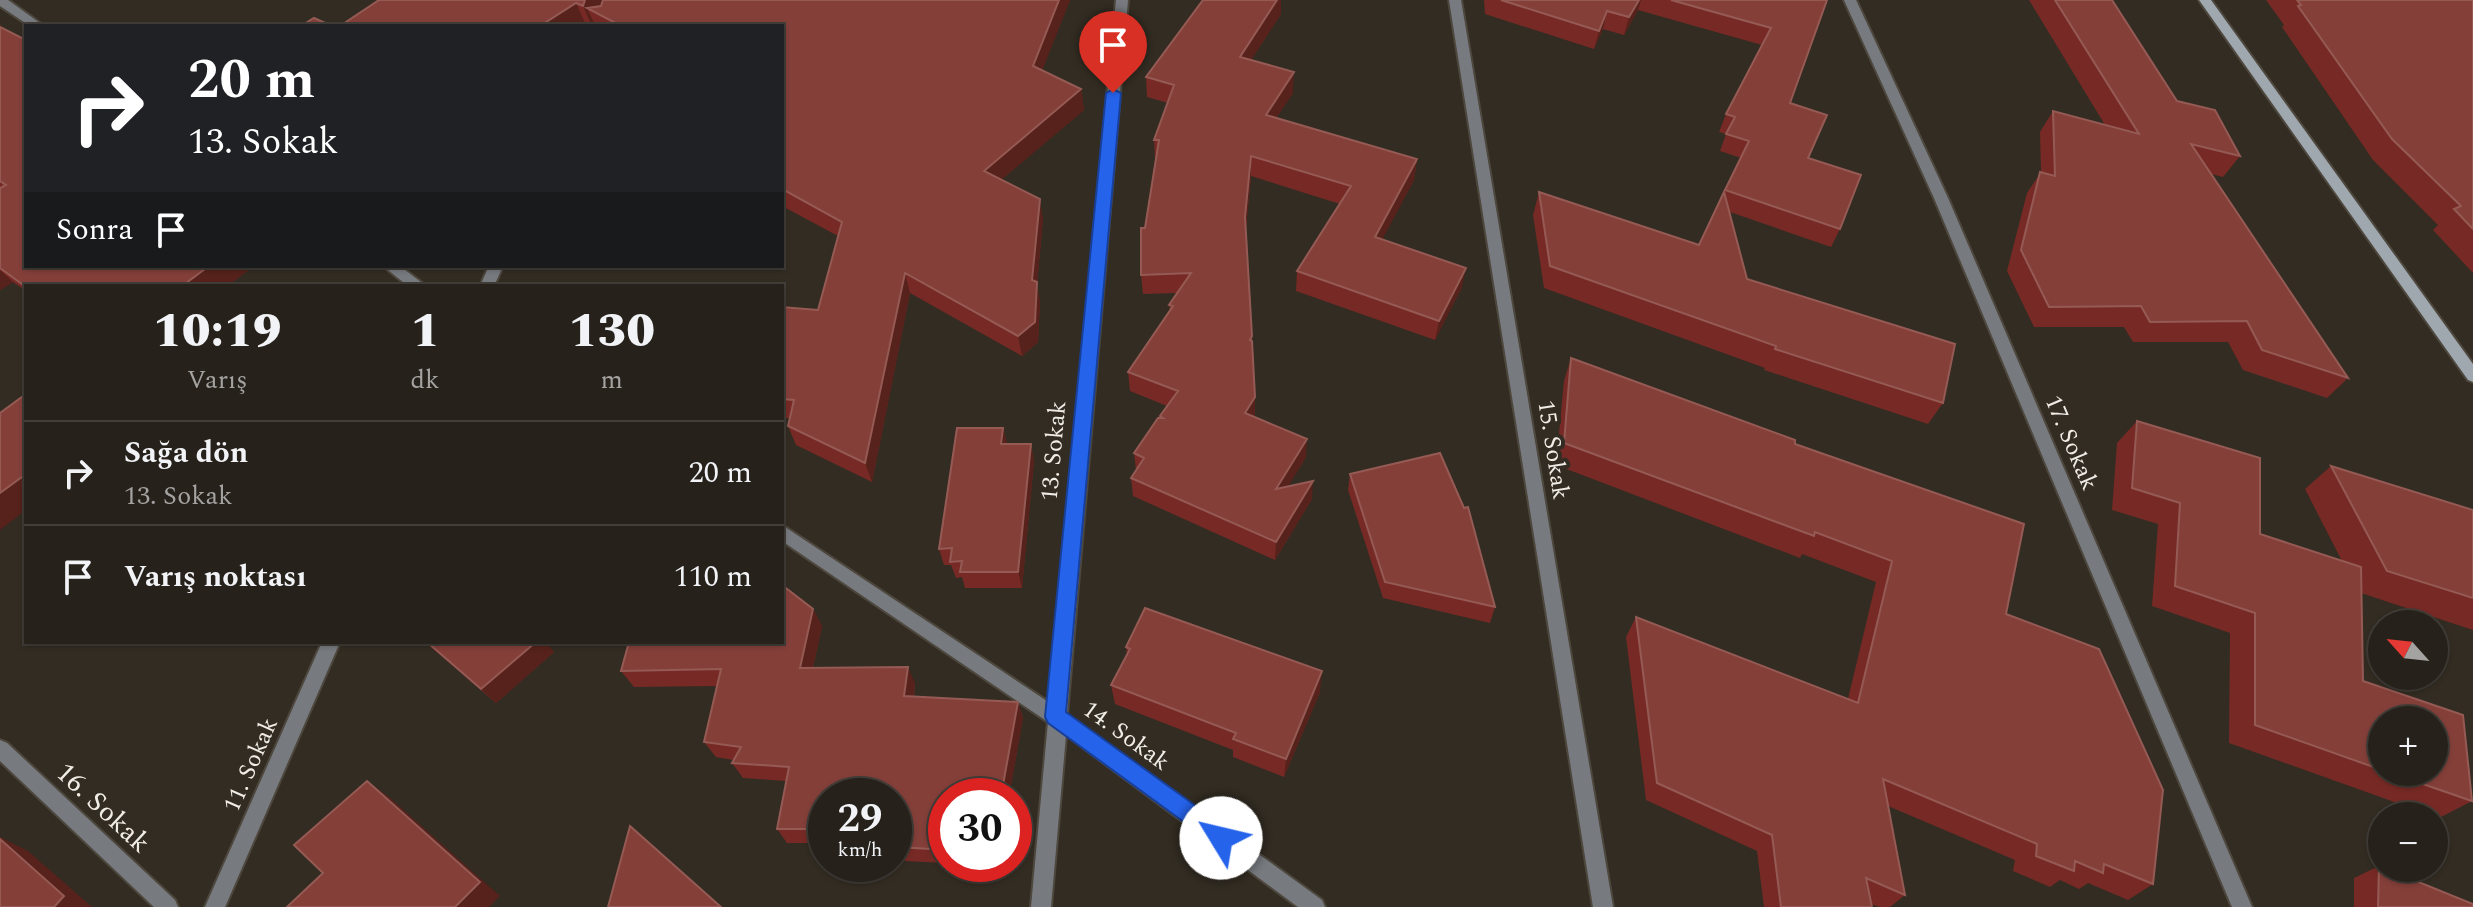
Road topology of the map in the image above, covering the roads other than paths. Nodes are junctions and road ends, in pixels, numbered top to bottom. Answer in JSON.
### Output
{"nodes":[{"id":1,"x":0,"y":0,"type":"edge"},
{"id":2,"x":1122,"y":0,"type":"edge"},
{"id":3,"x":1455,"y":0,"type":"edge"},
{"id":4,"x":1850,"y":0,"type":"edge"},
{"id":5,"x":2205,"y":0,"type":"edge"},
{"id":6,"x":35,"y":24,"type":"edge"},
{"id":7,"x":393,"y":268,"type":"edge"},
{"id":8,"x":416,"y":284,"type":"edge"},
{"id":9,"x":2473,"y":376,"type":"edge"},
{"id":10,"x":784,"y":533,"type":"edge"},
{"id":11,"x":330,"y":644,"type":"edge"},
{"id":12,"x":1056,"y":717,"type":"junction"},
{"id":13,"x":0,"y":749,"type":"edge"},
{"id":14,"x":168,"y":907,"type":"edge"},
{"id":15,"x":215,"y":907,"type":"edge"},
{"id":16,"x":1041,"y":907,"type":"edge"},
{"id":17,"x":1315,"y":907,"type":"edge"},
{"id":18,"x":1603,"y":907,"type":"edge"},
{"id":19,"x":2242,"y":907,"type":"edge"}],
"edges":[{"from":1,"to":6,"type":"street"},
{"from":2,"to":12,"type":"street","name":"13. Sokak"},
{"from":3,"to":18,"type":"street","name":"15. Sokak"},
{"from":4,"to":19,"type":"street","name":"17. Sokak"},
{"from":5,"to":9,"type":"street"},
{"from":7,"to":8,"type":"street"},
{"from":10,"to":12,"type":"street","name":"14. Sokak"},
{"from":11,"to":15,"type":"street","name":"11. Sokak"},
{"from":12,"to":16,"type":"street","name":"13. Sokak"},
{"from":12,"to":17,"type":"street","name":"14. Sokak"},
{"from":13,"to":14,"type":"street","name":"16. Sokak"}]}
